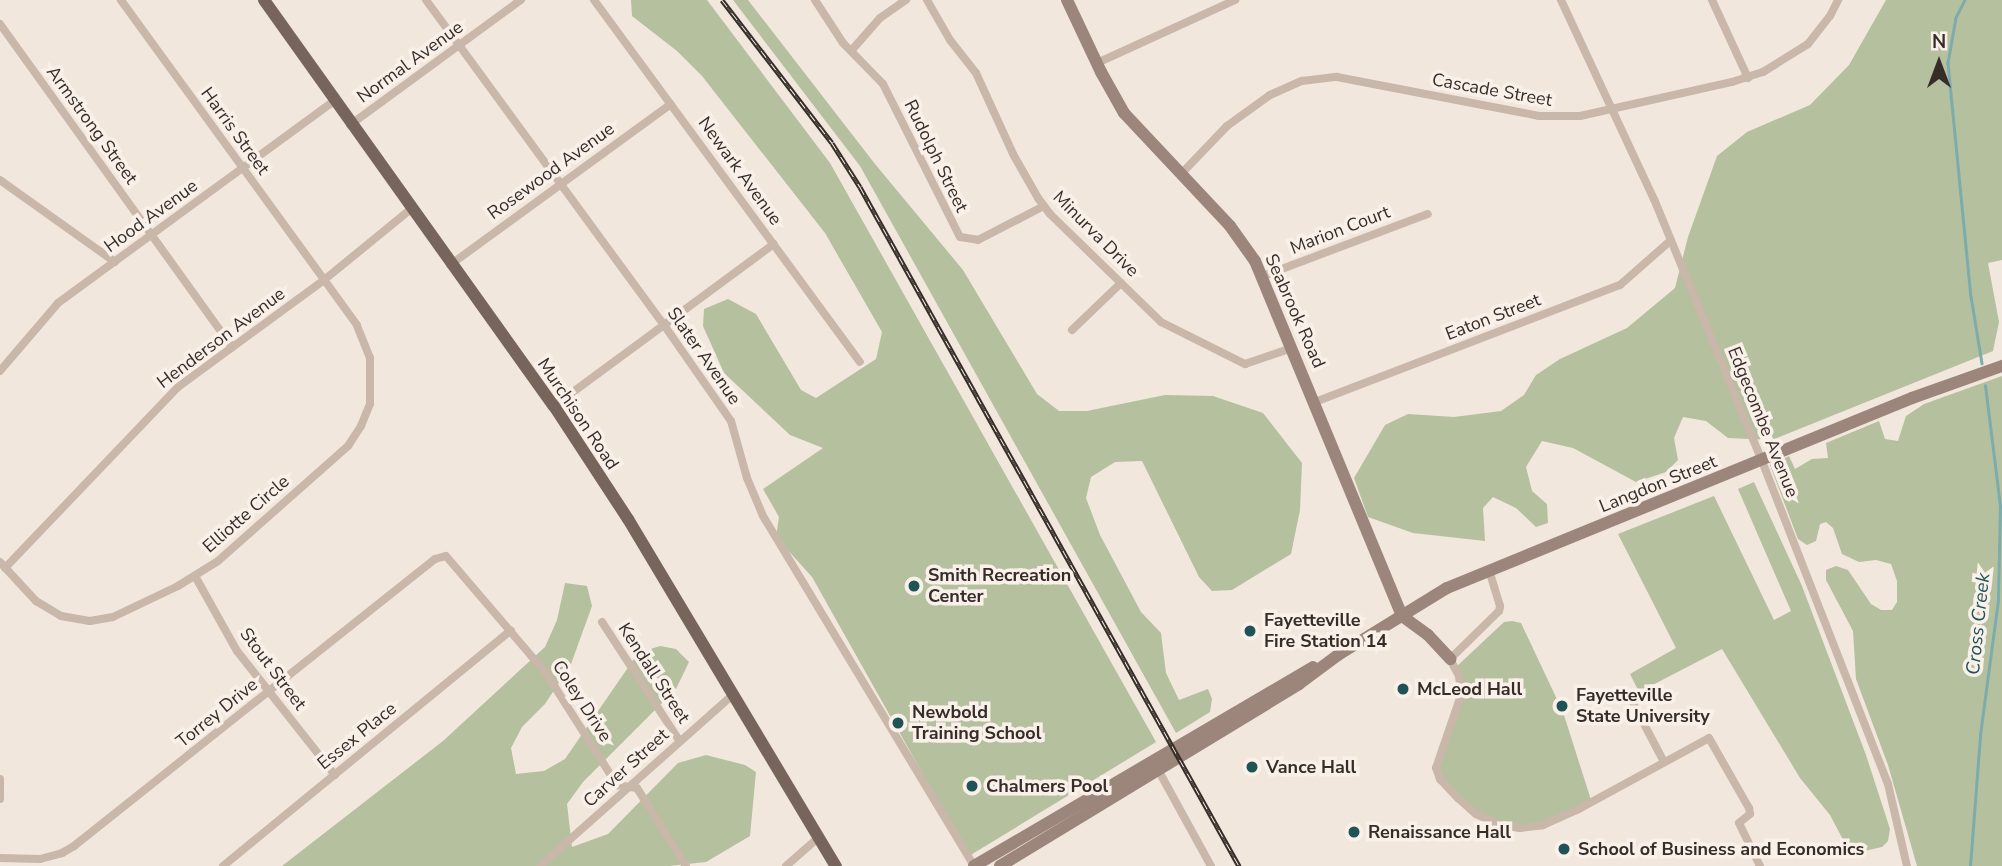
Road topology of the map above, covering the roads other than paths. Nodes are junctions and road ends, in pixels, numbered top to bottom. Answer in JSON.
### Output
{"nodes":[{"id":1,"x":121,"y":0,"type":"edge"},
{"id":2,"x":264,"y":0,"type":"edge"},
{"id":3,"x":426,"y":0,"type":"edge"},
{"id":4,"x":521,"y":0,"type":"edge"},
{"id":5,"x":594,"y":0,"type":"edge"},
{"id":6,"x":815,"y":0,"type":"edge"},
{"id":7,"x":906,"y":0,"type":"edge"},
{"id":8,"x":927,"y":0,"type":"edge"},
{"id":9,"x":1067,"y":0,"type":"edge"},
{"id":10,"x":1234,"y":0,"type":"edge"},
{"id":11,"x":1561,"y":0,"type":"edge"},
{"id":12,"x":1712,"y":0,"type":"edge"},
{"id":13,"x":1838,"y":0,"type":"edge"},
{"id":14,"x":0,"y":24,"type":"edge"},
{"id":15,"x":459,"y":46,"type":"junction"},
{"id":16,"x":851,"y":51,"type":"junction"},
{"id":17,"x":1097,"y":64,"type":"junction"},
{"id":18,"x":1748,"y":78,"type":"junction"},
{"id":19,"x":334,"y":101,"type":"junction"},
{"id":20,"x":671,"y":104,"type":"junction"},
{"id":21,"x":1612,"y":109,"type":"junction"},
{"id":22,"x":350,"y":124,"type":"junction"},
{"id":23,"x":243,"y":169,"type":"junction"},
{"id":24,"x":1181,"y":174,"type":"junction"},
{"id":25,"x":0,"y":180,"type":"edge"},
{"id":26,"x":560,"y":184,"type":"junction"},
{"id":27,"x":1044,"y":206,"type":"junction"},
{"id":28,"x":411,"y":209,"type":"junction"},
{"id":29,"x":1428,"y":214,"type":"dead end"},
{"id":30,"x":152,"y":236,"type":"junction"},
{"id":31,"x":1670,"y":241,"type":"junction"},
{"id":32,"x":774,"y":244,"type":"junction"},
{"id":33,"x":115,"y":262,"type":"junction"},
{"id":34,"x":450,"y":265,"type":"junction"},
{"id":35,"x":1263,"y":276,"type":"junction"},
{"id":36,"x":324,"y":280,"type":"junction"},
{"id":37,"x":1121,"y":283,"type":"junction"},
{"id":38,"x":664,"y":325,"type":"junction"},
{"id":39,"x":1072,"y":330,"type":"dead end"},
{"id":40,"x":232,"y":347,"type":"junction"},
{"id":41,"x":1292,"y":348,"type":"junction"},
{"id":42,"x":860,"y":362,"type":"dead end"},
{"id":43,"x":2002,"y":366,"type":"edge"},
{"id":44,"x":0,"y":371,"type":"edge"},
{"id":45,"x":1315,"y":402,"type":"junction"},
{"id":46,"x":554,"y":406,"type":"junction"},
{"id":47,"x":1762,"y":461,"type":"junction"},
{"id":48,"x":440,"y":556,"type":"joint"},
{"id":49,"x":3,"y":565,"type":"edge"},
{"id":50,"x":1489,"y":570,"type":"junction"},
{"id":51,"x":195,"y":576,"type":"junction"},
{"id":52,"x":1402,"y":617,"type":"junction"},
{"id":53,"x":602,"y":622,"type":"dead end"},
{"id":54,"x":511,"y":631,"type":"junction"},
{"id":55,"x":1450,"y":659,"type":"junction"},
{"id":56,"x":269,"y":692,"type":"junction"},
{"id":57,"x":734,"y":694,"type":"junction"},
{"id":58,"x":1634,"y":705,"type":"dead end"},
{"id":59,"x":679,"y":740,"type":"junction"},
{"id":60,"x":1664,"y":762,"type":"junction"},
{"id":61,"x":1156,"y":765,"type":"junction"},
{"id":62,"x":335,"y":775,"type":"junction"},
{"id":63,"x":0,"y":779,"type":"edge"},
{"id":64,"x":627,"y":787,"type":"junction"},
{"id":65,"x":0,"y":799,"type":"edge"},
{"id":66,"x":819,"y":837,"type":"junction"},
{"id":67,"x":0,"y":858,"type":"edge"},
{"id":68,"x":1907,"y":865,"type":"edge"},
{"id":69,"x":223,"y":866,"type":"edge"},
{"id":70,"x":540,"y":866,"type":"edge"},
{"id":71,"x":686,"y":866,"type":"edge"},
{"id":72,"x":786,"y":866,"type":"edge"},
{"id":73,"x":836,"y":866,"type":"edge"},
{"id":74,"x":974,"y":866,"type":"edge"},
{"id":75,"x":1000,"y":866,"type":"edge"},
{"id":76,"x":1211,"y":866,"type":"edge"},
{"id":77,"x":1760,"y":866,"type":"edge"},
{"id":78,"x":1897,"y":866,"type":"edge"}],
"edges":[{"from":1,"to":23,"type":"street","name":"Harris Street"},
{"from":2,"to":19,"type":"main road","name":"Murchison Road"},
{"from":3,"to":15,"type":"street","name":"Slater Avenue"},
{"from":4,"to":15,"type":"street","name":"Normal Avenue"},
{"from":5,"to":20,"type":"street","name":"Newark Avenue"},
{"from":6,"to":16,"type":"street"},
{"from":7,"to":16,"type":"street"},
{"from":8,"to":27,"type":"street","name":"Minurva Drive"},
{"from":9,"to":17,"type":"street","name":"Seabrook Road"},
{"from":10,"to":17,"type":"street"},
{"from":11,"to":21,"type":"street","name":"Edgecombe Avenue"},
{"from":12,"to":18,"type":"street"},
{"from":13,"to":18,"type":"street","name":"Cascade Street"},
{"from":14,"to":30,"type":"street","name":"Armstrong Street"},
{"from":15,"to":22,"type":"street","name":"Normal Avenue"},
{"from":15,"to":26,"type":"street","name":"Slater Avenue"},
{"from":16,"to":27,"type":"street","name":"Rudolph Street"},
{"from":17,"to":24,"type":"street","name":"Seabrook Road"},
{"from":18,"to":21,"type":"street","name":"Cascade Street"},
{"from":19,"to":22,"type":"main road","name":"Murchison Road"},
{"from":19,"to":23,"type":"street","name":"Hood Avenue"},
{"from":20,"to":26,"type":"street","name":"Rosewood Avenue"},
{"from":20,"to":32,"type":"street","name":"Newark Avenue"},
{"from":21,"to":24,"type":"street","name":"Cascade Street"},
{"from":21,"to":31,"type":"street","name":"Edgecombe Avenue"},
{"from":22,"to":28,"type":"main road","name":"Murchison Road"},
{"from":23,"to":30,"type":"street","name":"Hood Avenue"},
{"from":23,"to":36,"type":"street","name":"Harris Street"},
{"from":24,"to":35,"type":"street","name":"Seabrook Road"},
{"from":25,"to":33,"type":"street"},
{"from":26,"to":34,"type":"street","name":"Rosewood Avenue"},
{"from":26,"to":38,"type":"street","name":"Slater Avenue"},
{"from":27,"to":37,"type":"street","name":"Minurva Drive"},
{"from":28,"to":34,"type":"main road","name":"Murchison Road"},
{"from":28,"to":36,"type":"street","name":"Henderson Avenue"},
{"from":29,"to":35,"type":"street","name":"Marion Court"},
{"from":30,"to":33,"type":"street","name":"Hood Avenue"},
{"from":30,"to":40,"type":"street","name":"Armstrong Street"},
{"from":31,"to":45,"type":"street","name":"Eaton Street"},
{"from":31,"to":47,"type":"street","name":"Edgecombe Avenue"},
{"from":32,"to":38,"type":"street"},
{"from":32,"to":42,"type":"street","name":"Newark Avenue"},
{"from":33,"to":44,"type":"street","name":"Hood Avenue"},
{"from":34,"to":46,"type":"main road","name":"Murchison Road"},
{"from":35,"to":41,"type":"street","name":"Seabrook Road"},
{"from":36,"to":40,"type":"street","name":"Henderson Avenue"},
{"from":36,"to":51,"type":"street","name":"Elliotte Circle"},
{"from":37,"to":39,"type":"street"},
{"from":37,"to":41,"type":"street","name":"Minurva Drive"},
{"from":38,"to":46,"type":"street"},
{"from":38,"to":74,"type":"street","name":"Slater Avenue"},
{"from":40,"to":49,"type":"street","name":"Henderson Avenue"},
{"from":41,"to":45,"type":"street","name":"Seabrook Road"},
{"from":43,"to":47,"type":"street","name":"Langdon Street"},
{"from":45,"to":52,"type":"street","name":"Seabrook Road"},
{"from":46,"to":57,"type":"main road","name":"Murchison Road"},
{"from":47,"to":50,"type":"street","name":"Langdon Street"},
{"from":47,"to":68,"type":"street","name":"Edgecombe Avenue"},
{"from":48,"to":54,"type":"street","name":"Coley Drive"},
{"from":48,"to":56,"type":"street","name":"Torrey Drive"},
{"from":49,"to":51,"type":"street","name":"Elliotte Circle"},
{"from":50,"to":52,"type":"street","name":"Langdon Street"},
{"from":50,"to":55,"type":"street"},
{"from":51,"to":56,"type":"street","name":"Stout Street"},
{"from":52,"to":55,"type":"street"},
{"from":52,"to":61,"type":"street","name":"Langdon Street"},
{"from":53,"to":59,"type":"street","name":"Kendall Street"},
{"from":54,"to":62,"type":"street","name":"Essex Place"},
{"from":54,"to":64,"type":"street","name":"Coley Drive"},
{"from":55,"to":60,"type":"street"},
{"from":56,"to":62,"type":"street","name":"Stout Street"},
{"from":56,"to":67,"type":"street","name":"Torrey Drive"},
{"from":57,"to":59,"type":"street","name":"Carver Street"},
{"from":57,"to":66,"type":"main road","name":"Murchison Road"},
{"from":58,"to":60,"type":"street"},
{"from":59,"to":64,"type":"street","name":"Carver Street"},
{"from":60,"to":77,"type":"street"},
{"from":61,"to":74,"type":"street","name":"Langdon Street"},
{"from":61,"to":75,"type":"street","name":"Langdon Street"},
{"from":61,"to":76,"type":"street"},
{"from":62,"to":69,"type":"street","name":"Essex Place"},
{"from":63,"to":65,"type":"street"},
{"from":64,"to":70,"type":"street","name":"Carver Street"},
{"from":64,"to":71,"type":"street","name":"Coley Drive"},
{"from":66,"to":72,"type":"street"},
{"from":66,"to":73,"type":"main road","name":"Murchison Road"},
{"from":68,"to":78,"type":"street"}]}
